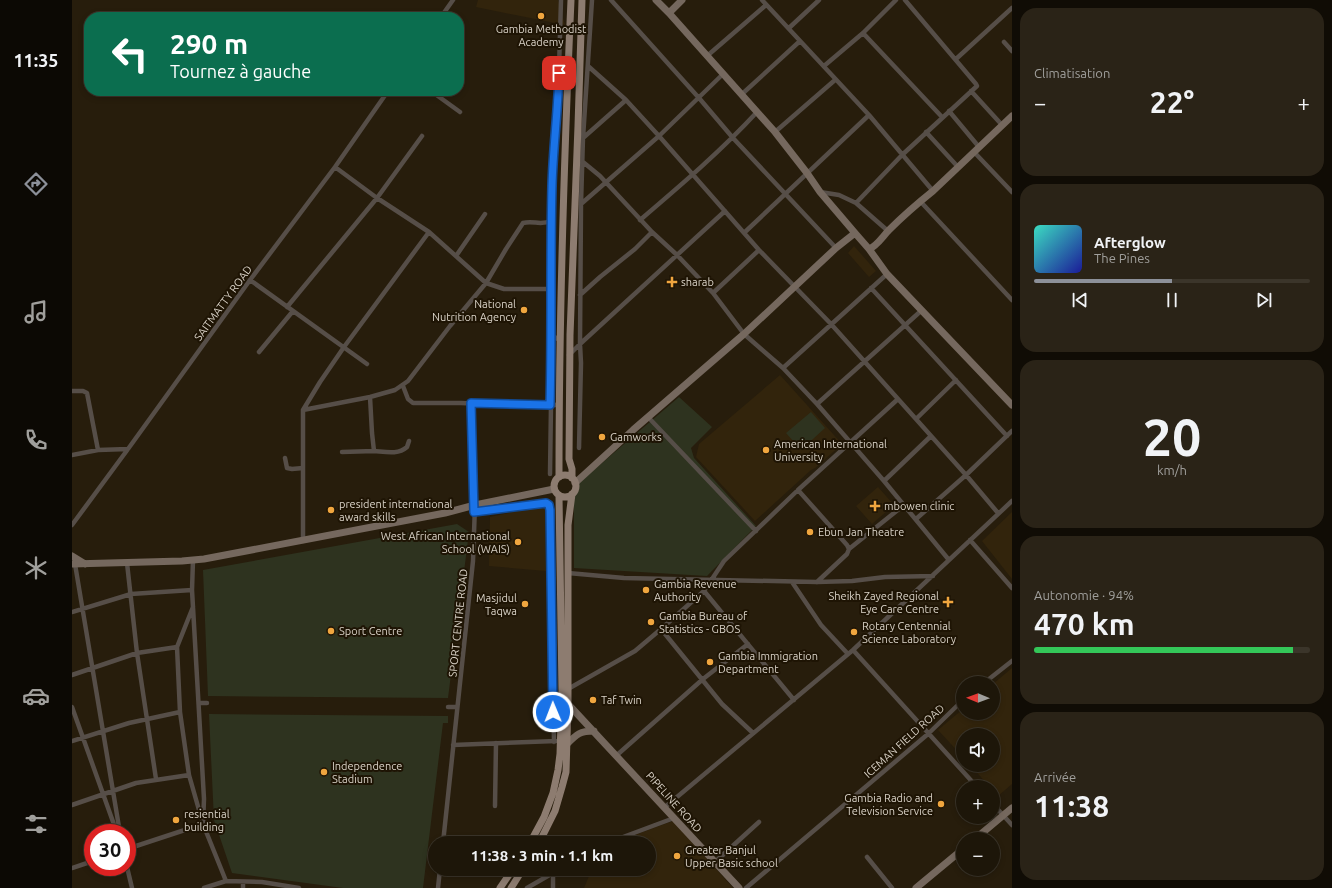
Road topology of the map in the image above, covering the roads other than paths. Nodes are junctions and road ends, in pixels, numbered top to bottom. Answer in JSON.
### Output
{"nodes":[{"id":1,"x":453,"y":0,"type":"edge"},
{"id":2,"x":561,"y":0,"type":"edge"},
{"id":3,"x":571,"y":0,"type":"edge"},
{"id":4,"x":582,"y":0,"type":"edge"},
{"id":5,"x":592,"y":0,"type":"edge"},
{"id":6,"x":611,"y":0,"type":"edge"},
{"id":7,"x":656,"y":0,"type":"edge"},
{"id":8,"x":682,"y":0,"type":"edge"},
{"id":9,"x":762,"y":0,"type":"edge"},
{"id":10,"x":819,"y":0,"type":"edge"},
{"id":11,"x":896,"y":0,"type":"edge"},
{"id":12,"x":905,"y":0,"type":"edge"},
{"id":13,"x":766,"y":5,"type":"junction"},
{"id":14,"x":1012,"y":8,"type":"edge"},
{"id":15,"x":445,"y":12,"type":"edge"},
{"id":16,"x":669,"y":13,"type":"junction"},
{"id":17,"x":789,"y":28,"type":"junction"},
{"id":18,"x":863,"y":33,"type":"junction"},
{"id":19,"x":800,"y":41,"type":"junction"},
{"id":20,"x":1004,"y":42,"type":"dead end"},
{"id":21,"x":1012,"y":50,"type":"edge"},
{"id":22,"x":707,"y":56,"type":"junction"},
{"id":23,"x":956,"y":59,"type":"junction"},
{"id":24,"x":588,"y":66,"type":"junction"},
{"id":25,"x":824,"y":66,"type":"junction"},
{"id":26,"x":723,"y":74,"type":"junction"},
{"id":27,"x":835,"y":80,"type":"junction"},
{"id":28,"x":971,"y":91,"type":"junction"},
{"id":29,"x":741,"y":95,"type":"junction"},
{"id":30,"x":385,"y":96,"type":"edge"},
{"id":31,"x":438,"y":96,"type":"edge"},
{"id":32,"x":699,"y":98,"type":"junction"},
{"id":33,"x":626,"y":100,"type":"junction"},
{"id":34,"x":949,"y":111,"type":"junction"},
{"id":35,"x":460,"y":112,"type":"dead end"},
{"id":36,"x":757,"y":112,"type":"junction"},
{"id":37,"x":869,"y":115,"type":"junction"},
{"id":38,"x":1012,"y":116,"type":"edge"},
{"id":39,"x":942,"y":117,"type":"junction"},
{"id":40,"x":1002,"y":125,"type":"junction"},
{"id":41,"x":775,"y":132,"type":"junction"},
{"id":42,"x":926,"y":132,"type":"junction"},
{"id":43,"x":422,"y":136,"type":"dead end"},
{"id":44,"x":659,"y":136,"type":"junction"},
{"id":45,"x":583,"y":138,"type":"junction"},
{"id":46,"x":733,"y":138,"type":"junction"},
{"id":47,"x":977,"y":149,"type":"junction"},
{"id":48,"x":902,"y":155,"type":"junction"},
{"id":49,"x":583,"y":162,"type":"junction"},
{"id":50,"x":335,"y":167,"type":"junction"},
{"id":51,"x":958,"y":167,"type":"junction"},
{"id":52,"x":807,"y":173,"type":"junction"},
{"id":53,"x":693,"y":175,"type":"junction"},
{"id":54,"x":605,"y":182,"type":"junction"},
{"id":55,"x":933,"y":191,"type":"junction"},
{"id":56,"x":820,"y":192,"type":"junction"},
{"id":57,"x":1012,"y":192,"type":"edge"},
{"id":58,"x":785,"y":193,"type":"junction"},
{"id":59,"x":377,"y":198,"type":"junction"},
{"id":60,"x":920,"y":201,"type":"junction"},
{"id":61,"x":856,"y":203,"type":"junction"},
{"id":62,"x":581,"y":204,"type":"junction"},
{"id":63,"x":725,"y":211,"type":"junction"},
{"id":64,"x":485,"y":214,"type":"dead end"},
{"id":65,"x":640,"y":220,"type":"junction"},
{"id":66,"x":551,"y":221,"type":"junction"},
{"id":67,"x":888,"y":231,"type":"junction"},
{"id":68,"x":429,"y":232,"type":"junction"},
{"id":69,"x":652,"y":232,"type":"junction"},
{"id":70,"x":745,"y":232,"type":"junction"},
{"id":71,"x":855,"y":233,"type":"junction"},
{"id":72,"x":836,"y":248,"type":"junction"},
{"id":73,"x":759,"y":250,"type":"junction"},
{"id":74,"x":869,"y":250,"type":"junction"},
{"id":75,"x":677,"y":255,"type":"junction"},
{"id":76,"x":456,"y":256,"type":"junction"},
{"id":77,"x":888,"y":274,"type":"junction"},
{"id":78,"x":250,"y":280,"type":"junction"},
{"id":79,"x":486,"y":283,"type":"junction"},
{"id":80,"x":796,"y":287,"type":"junction"},
{"id":81,"x":871,"y":288,"type":"junction"},
{"id":82,"x":550,"y":289,"type":"junction"},
{"id":83,"x":713,"y":293,"type":"junction"},
{"id":84,"x":580,"y":295,"type":"junction"},
{"id":85,"x":1012,"y":300,"type":"edge"},
{"id":86,"x":287,"y":307,"type":"junction"},
{"id":87,"x":922,"y":310,"type":"junction"},
{"id":88,"x":294,"y":311,"type":"junction"},
{"id":89,"x":831,"y":324,"type":"junction"},
{"id":90,"x":905,"y":325,"type":"junction"},
{"id":91,"x":744,"y":334,"type":"junction"},
{"id":92,"x":552,"y":335,"type":"junction"},
{"id":93,"x":559,"y":340,"type":"junction"},
{"id":94,"x":580,"y":344,"type":"junction"},
{"id":95,"x":344,"y":347,"type":"junction"},
{"id":96,"x":258,"y":352,"type":"dead end"},
{"id":97,"x":569,"y":355,"type":"junction"},
{"id":98,"x":864,"y":362,"type":"junction"},
{"id":99,"x":367,"y":364,"type":"dead end"},
{"id":100,"x":782,"y":368,"type":"junction"},
{"id":101,"x":956,"y":380,"type":"junction"},
{"id":102,"x":403,"y":386,"type":"junction"},
{"id":103,"x":72,"y":391,"type":"edge"},
{"id":104,"x":370,"y":397,"type":"junction"},
{"id":105,"x":898,"y":399,"type":"junction"},
{"id":106,"x":471,"y":403,"type":"junction"},
{"id":107,"x":817,"y":404,"type":"junction"},
{"id":108,"x":550,"y":405,"type":"junction"},
{"id":109,"x":559,"y":405,"type":"junction"},
{"id":110,"x":1012,"y":405,"type":"edge"},
{"id":111,"x":303,"y":410,"type":"junction"},
{"id":112,"x":648,"y":417,"type":"junction"},
{"id":113,"x":916,"y":418,"type":"junction"},
{"id":114,"x":1012,"y":431,"type":"edge"},
{"id":115,"x":931,"y":436,"type":"junction"},
{"id":116,"x":1007,"y":436,"type":"junction"},
{"id":117,"x":408,"y":441,"type":"dead end"},
{"id":118,"x":851,"y":443,"type":"junction"},
{"id":119,"x":579,"y":448,"type":"dead end"},
{"id":120,"x":128,"y":449,"type":"junction"},
{"id":121,"x":98,"y":450,"type":"junction"},
{"id":122,"x":374,"y":451,"type":"junction"},
{"id":123,"x":342,"y":452,"type":"dead end"},
{"id":124,"x":72,"y":455,"type":"edge"},
{"id":125,"x":285,"y":458,"type":"dead end"},
{"id":126,"x":303,"y":468,"type":"junction"},
{"id":127,"x":550,"y":474,"type":"dead end"},
{"id":128,"x":966,"y":475,"type":"junction"},
{"id":129,"x":559,"y":477,"type":"junction"},
{"id":130,"x":574,"y":481,"type":"junction"},
{"id":131,"x":884,"y":481,"type":"junction"},
{"id":132,"x":554,"y":489,"type":"junction"},
{"id":133,"x":798,"y":490,"type":"junction"},
{"id":134,"x":572,"y":494,"type":"junction"},
{"id":135,"x":559,"y":496,"type":"junction"},
{"id":136,"x":1012,"y":501,"type":"edge"},
{"id":137,"x":904,"y":505,"type":"junction"},
{"id":138,"x":475,"y":509,"type":"junction"},
{"id":139,"x":998,"y":513,"type":"junction"},
{"id":140,"x":72,"y":515,"type":"edge"},
{"id":141,"x":76,"y":519,"type":"junction"},
{"id":142,"x":916,"y":519,"type":"junction"},
{"id":143,"x":72,"y":525,"type":"edge"},
{"id":144,"x":756,"y":531,"type":"junction"},
{"id":145,"x":970,"y":540,"type":"junction"},
{"id":146,"x":303,"y":541,"type":"junction"},
{"id":147,"x":850,"y":549,"type":"junction"},
{"id":148,"x":72,"y":556,"type":"edge"},
{"id":149,"x":192,"y":560,"type":"junction"},
{"id":150,"x":949,"y":560,"type":"junction"},
{"id":151,"x":127,"y":563,"type":"junction"},
{"id":152,"x":74,"y":564,"type":"edge"},
{"id":153,"x":85,"y":564,"type":"junction"},
{"id":154,"x":568,"y":574,"type":"junction"},
{"id":155,"x":933,"y":576,"type":"junction"},
{"id":156,"x":713,"y":579,"type":"junction"},
{"id":157,"x":792,"y":582,"type":"junction"},
{"id":158,"x":817,"y":582,"type":"junction"},
{"id":159,"x":1012,"y":588,"type":"edge"},
{"id":160,"x":192,"y":590,"type":"junction"},
{"id":161,"x":704,"y":591,"type":"junction"},
{"id":162,"x":131,"y":594,"type":"junction"},
{"id":163,"x":193,"y":605,"type":"junction"},
{"id":164,"x":82,"y":608,"type":"junction"},
{"id":165,"x":72,"y":612,"type":"edge"},
{"id":166,"x":661,"y":629,"type":"junction"},
{"id":167,"x":748,"y":644,"type":"junction"},
{"id":168,"x":177,"y":647,"type":"junction"},
{"id":169,"x":853,"y":650,"type":"junction"},
{"id":170,"x":137,"y":653,"type":"junction"},
{"id":171,"x":848,"y":654,"type":"junction"},
{"id":172,"x":1012,"y":661,"type":"edge"},
{"id":173,"x":93,"y":668,"type":"junction"},
{"id":174,"x":72,"y":675,"type":"edge"},
{"id":175,"x":993,"y":676,"type":"edge"},
{"id":176,"x":703,"y":679,"type":"junction"},
{"id":177,"x":568,"y":689,"type":"junction"},
{"id":178,"x":794,"y":700,"type":"junction"},
{"id":179,"x":199,"y":703,"type":"junction"},
{"id":180,"x":207,"y":703,"type":"dead end"},
{"id":181,"x":568,"y":704,"type":"junction"},
{"id":182,"x":72,"y":707,"type":"edge"},
{"id":183,"x":448,"y":707,"type":"dead end"},
{"id":184,"x":458,"y":707,"type":"junction"},
{"id":185,"x":956,"y":707,"type":"edge"},
{"id":186,"x":180,"y":712,"type":"junction"},
{"id":187,"x":146,"y":719,"type":"junction"},
{"id":188,"x":104,"y":730,"type":"junction"},
{"id":189,"x":594,"y":731,"type":"junction"},
{"id":190,"x":753,"y":733,"type":"junction"},
{"id":191,"x":928,"y":734,"type":"junction"},
{"id":192,"x":83,"y":737,"type":"junction"},
{"id":193,"x":72,"y":741,"type":"edge"},
{"id":194,"x":560,"y":742,"type":"junction"},
{"id":195,"x":496,"y":743,"type":"junction"},
{"id":196,"x":453,"y":745,"type":"junction"},
{"id":197,"x":616,"y":755,"type":"junction"},
{"id":198,"x":189,"y":775,"type":"junction"},
{"id":199,"x":156,"y":779,"type":"junction"},
{"id":200,"x":971,"y":780,"type":"edge"},
{"id":201,"x":114,"y":791,"type":"junction"},
{"id":202,"x":103,"y":794,"type":"junction"},
{"id":203,"x":72,"y":805,"type":"edge"},
{"id":204,"x":495,"y":806,"type":"dead end"},
{"id":205,"x":665,"y":807,"type":"junction"},
{"id":206,"x":1012,"y":808,"type":"edge"},
{"id":207,"x":1000,"y":812,"type":"edge"},
{"id":208,"x":1004,"y":816,"type":"junction"},
{"id":209,"x":674,"y":818,"type":"junction"},
{"id":210,"x":759,"y":822,"type":"dead end"},
{"id":211,"x":114,"y":824,"type":"edge"},
{"id":212,"x":119,"y":824,"type":"edge"},
{"id":213,"x":203,"y":824,"type":"junction"},
{"id":214,"x":1012,"y":825,"type":"edge"},
{"id":215,"x":984,"y":832,"type":"edge"},
{"id":216,"x":444,"y":836,"type":"edge"},
{"id":217,"x":534,"y":836,"type":"edge"},
{"id":218,"x":542,"y":836,"type":"edge"},
{"id":219,"x":626,"y":836,"type":"edge"},
{"id":220,"x":136,"y":845,"type":"edge"},
{"id":221,"x":956,"y":855,"type":"edge"},
{"id":222,"x":867,"y":857,"type":"dead end"},
{"id":223,"x":715,"y":862,"type":"junction"},
{"id":224,"x":84,"y":864,"type":"edge"},
{"id":225,"x":72,"y":868,"type":"edge"},
{"id":226,"x":129,"y":876,"type":"edge"},
{"id":227,"x":439,"y":876,"type":"edge"},
{"id":228,"x":508,"y":876,"type":"edge"},
{"id":229,"x":519,"y":876,"type":"edge"},
{"id":230,"x":548,"y":876,"type":"edge"},
{"id":231,"x":553,"y":876,"type":"edge"},
{"id":232,"x":226,"y":881,"type":"junction"},
{"id":233,"x":243,"y":882,"type":"junction"},
{"id":234,"x":132,"y":888,"type":"edge"},
{"id":235,"x":204,"y":888,"type":"edge"},
{"id":236,"x":243,"y":888,"type":"edge"},
{"id":237,"x":299,"y":888,"type":"edge"},
{"id":238,"x":438,"y":888,"type":"edge"},
{"id":239,"x":500,"y":888,"type":"edge"},
{"id":240,"x":511,"y":888,"type":"edge"},
{"id":241,"x":527,"y":888,"type":"edge"},
{"id":242,"x":553,"y":888,"type":"edge"},
{"id":243,"x":739,"y":888,"type":"edge"},
{"id":244,"x":746,"y":888,"type":"edge"},
{"id":245,"x":892,"y":888,"type":"edge"},
{"id":246,"x":916,"y":888,"type":"edge"}],
"edges":[{"from":1,"to":15,"type":"street"},
{"from":2,"to":66,"type":"street"},
{"from":3,"to":93,"type":"main road"},
{"from":4,"to":97,"type":"main road"},
{"from":5,"to":24,"type":"street"},
{"from":6,"to":32,"type":"street"},
{"from":7,"to":16,"type":"street"},
{"from":8,"to":16,"type":"street"},
{"from":9,"to":13,"type":"street"},
{"from":10,"to":17,"type":"street"},
{"from":11,"to":18,"type":"street"},
{"from":12,"to":23,"type":"street"},
{"from":13,"to":17,"type":"street"},
{"from":13,"to":22,"type":"street"},
{"from":14,"to":23,"type":"street"},
{"from":16,"to":22,"type":"street"},
{"from":17,"to":19,"type":"street"},
{"from":18,"to":25,"type":"street"},
{"from":18,"to":39,"type":"street"},
{"from":19,"to":25,"type":"street"},
{"from":19,"to":29,"type":"street"},
{"from":20,"to":21,"type":"street"},
{"from":22,"to":26,"type":"street"},
{"from":23,"to":28,"type":"street"},
{"from":24,"to":33,"type":"street"},
{"from":24,"to":45,"type":"street"},
{"from":25,"to":27,"type":"street"},
{"from":26,"to":29,"type":"street"},
{"from":26,"to":32,"type":"street"},
{"from":27,"to":37,"type":"street"},
{"from":27,"to":41,"type":"street"},
{"from":28,"to":34,"type":"street"},
{"from":28,"to":40,"type":"street"},
{"from":29,"to":36,"type":"street"},
{"from":30,"to":50,"type":"street","name":"SAITMATTY ROAD"},
{"from":31,"to":35,"type":"street"},
{"from":32,"to":44,"type":"street"},
{"from":32,"to":46,"type":"street"},
{"from":33,"to":44,"type":"street"},
{"from":33,"to":45,"type":"street"},
{"from":34,"to":39,"type":"street"},
{"from":34,"to":47,"type":"street"},
{"from":36,"to":41,"type":"street"},
{"from":36,"to":46,"type":"street"},
{"from":37,"to":48,"type":"street"},
{"from":37,"to":52,"type":"street"},
{"from":38,"to":40,"type":"street"},
{"from":39,"to":42,"type":"street"},
{"from":40,"to":47,"type":"street"},
{"from":41,"to":52,"type":"street"},
{"from":42,"to":48,"type":"street"},
{"from":42,"to":51,"type":"street"},
{"from":43,"to":59,"type":"street"},
{"from":44,"to":53,"type":"street"},
{"from":44,"to":54,"type":"street"},
{"from":45,"to":49,"type":"street"},
{"from":46,"to":53,"type":"street"},
{"from":46,"to":58,"type":"street"},
{"from":47,"to":51,"type":"street"},
{"from":47,"to":57,"type":"street"},
{"from":48,"to":55,"type":"street"},
{"from":48,"to":61,"type":"street"},
{"from":49,"to":54,"type":"street"},
{"from":49,"to":62,"type":"street"},
{"from":50,"to":59,"type":"street"},
{"from":50,"to":78,"type":"street","name":"SAITMATTY ROAD"},
{"from":51,"to":55,"type":"street"},
{"from":52,"to":56,"type":"street"},
{"from":52,"to":58,"type":"street"},
{"from":53,"to":63,"type":"street"},
{"from":53,"to":65,"type":"street"},
{"from":54,"to":62,"type":"street"},
{"from":54,"to":65,"type":"street"},
{"from":55,"to":60,"type":"street"},
{"from":56,"to":61,"type":"street"},
{"from":56,"to":71,"type":"street"},
{"from":58,"to":70,"type":"street"},
{"from":58,"to":72,"type":"street"},
{"from":59,"to":68,"type":"street"},
{"from":59,"to":86,"type":"street"},
{"from":60,"to":67,"type":"street"},
{"from":60,"to":85,"type":"street"},
{"from":61,"to":67,"type":"street"},
{"from":62,"to":84,"type":"street"},
{"from":63,"to":70,"type":"street"},
{"from":63,"to":75,"type":"street"},
{"from":64,"to":76,"type":"street"},
{"from":65,"to":69,"type":"street"},
{"from":66,"to":79,"type":"street"},
{"from":66,"to":82,"type":"street"},
{"from":67,"to":74,"type":"street"},
{"from":68,"to":76,"type":"street"},
{"from":68,"to":95,"type":"street"},
{"from":69,"to":75,"type":"street"},
{"from":69,"to":84,"type":"street"},
{"from":70,"to":73,"type":"street"},
{"from":71,"to":72,"type":"street"},
{"from":71,"to":74,"type":"street"},
{"from":72,"to":80,"type":"street"},
{"from":73,"to":80,"type":"street"},
{"from":73,"to":83,"type":"street"},
{"from":74,"to":77,"type":"street"},
{"from":75,"to":83,"type":"street"},
{"from":75,"to":94,"type":"street"},
{"from":76,"to":79,"type":"street"},
{"from":77,"to":81,"type":"street"},
{"from":77,"to":87,"type":"street"},
{"from":78,"to":86,"type":"street"},
{"from":78,"to":120,"type":"street","name":"SAITMATTY ROAD"},
{"from":79,"to":82,"type":"street"},
{"from":79,"to":102,"type":"street"},
{"from":80,"to":89,"type":"street"},
{"from":80,"to":91,"type":"street"},
{"from":81,"to":89,"type":"street"},
{"from":81,"to":90,"type":"street"},
{"from":82,"to":92,"type":"street"},
{"from":83,"to":91,"type":"street"},
{"from":84,"to":94,"type":"street"},
{"from":86,"to":88,"type":"street"},
{"from":87,"to":90,"type":"street"},
{"from":87,"to":110,"type":"street"},
{"from":88,"to":95,"type":"street"},
{"from":88,"to":96,"type":"street"},
{"from":89,"to":98,"type":"street"},
{"from":89,"to":100,"type":"street"},
{"from":90,"to":98,"type":"street"},
{"from":90,"to":101,"type":"street"},
{"from":91,"to":100,"type":"street"},
{"from":91,"to":112,"type":"street"},
{"from":92,"to":93,"type":"street"},
{"from":92,"to":108,"type":"street"},
{"from":93,"to":109,"type":"main road"},
{"from":94,"to":97,"type":"street"},
{"from":94,"to":119,"type":"street"},
{"from":95,"to":99,"type":"street"},
{"from":95,"to":111,"type":"street"},
{"from":97,"to":130,"type":"main road"},
{"from":98,"to":105,"type":"street"},
{"from":98,"to":107,"type":"street"},
{"from":100,"to":107,"type":"street"},
{"from":101,"to":113,"type":"street"},
{"from":101,"to":116,"type":"street"},
{"from":102,"to":104,"type":"street"},
{"from":102,"to":106,"type":"street"},
{"from":103,"to":121,"type":"street"},
{"from":104,"to":111,"type":"street"},
{"from":104,"to":122,"type":"street"},
{"from":105,"to":113,"type":"street"},
{"from":105,"to":118,"type":"street"},
{"from":106,"to":108,"type":"street"},
{"from":106,"to":138,"type":"street","name":"SPORT CENTRE ROAD"},
{"from":107,"to":118,"type":"street"},
{"from":108,"to":109,"type":"street"},
{"from":108,"to":127,"type":"street"},
{"from":109,"to":129,"type":"main road"},
{"from":111,"to":126,"type":"street"},
{"from":112,"to":130,"type":"street"},
{"from":112,"to":144,"type":"street"},
{"from":113,"to":115,"type":"street"},
{"from":114,"to":116,"type":"street"},
{"from":115,"to":128,"type":"street"},
{"from":115,"to":131,"type":"street"},
{"from":116,"to":128,"type":"street"},
{"from":117,"to":122,"type":"street"},
{"from":118,"to":131,"type":"street"},
{"from":118,"to":133,"type":"street"},
{"from":120,"to":121,"type":"street"},
{"from":120,"to":141,"type":"street","name":"SAITMATTY ROAD"},
{"from":121,"to":124,"type":"street"},
{"from":122,"to":123,"type":"street"},
{"from":125,"to":126,"type":"street"},
{"from":126,"to":146,"type":"street"},
{"from":128,"to":139,"type":"street"},
{"from":128,"to":142,"type":"street"},
{"from":129,"to":130,"type":"main road"},
{"from":129,"to":132,"type":"main road"},
{"from":130,"to":134,"type":"main road"},
{"from":131,"to":137,"type":"street"},
{"from":132,"to":135,"type":"main road"},
{"from":132,"to":138,"type":"street"},
{"from":133,"to":144,"type":"street"},
{"from":133,"to":147,"type":"street"},
{"from":134,"to":135,"type":"main road"},
{"from":134,"to":154,"type":"main road"},
{"from":135,"to":194,"type":"main road"},
{"from":136,"to":139,"type":"street"},
{"from":137,"to":142,"type":"street"},
{"from":137,"to":147,"type":"street"},
{"from":138,"to":146,"type":"street"},
{"from":138,"to":184,"type":"street","name":"SPORT CENTRE ROAD"},
{"from":138,"to":194,"type":"street"},
{"from":139,"to":145,"type":"street"},
{"from":140,"to":141,"type":"street"},
{"from":141,"to":143,"type":"street","name":"SAITMATTY ROAD"},
{"from":142,"to":150,"type":"street"},
{"from":144,"to":156,"type":"street"},
{"from":145,"to":150,"type":"street"},
{"from":145,"to":159,"type":"street"},
{"from":146,"to":149,"type":"street"},
{"from":147,"to":158,"type":"street"},
{"from":148,"to":153,"type":"street"},
{"from":149,"to":151,"type":"street"},
{"from":149,"to":160,"type":"street"},
{"from":150,"to":155,"type":"street"},
{"from":151,"to":153,"type":"street"},
{"from":151,"to":162,"type":"street"},
{"from":152,"to":153,"type":"street"},
{"from":152,"to":164,"type":"street"},
{"from":154,"to":156,"type":"street"},
{"from":154,"to":177,"type":"main road"},
{"from":155,"to":158,"type":"street"},
{"from":155,"to":169,"type":"street"},
{"from":156,"to":157,"type":"street"},
{"from":156,"to":161,"type":"street"},
{"from":157,"to":158,"type":"street"},
{"from":157,"to":171,"type":"street"},
{"from":160,"to":162,"type":"street"},
{"from":160,"to":163,"type":"street"},
{"from":161,"to":166,"type":"street"},
{"from":161,"to":167,"type":"street"},
{"from":162,"to":164,"type":"street"},
{"from":162,"to":170,"type":"street"},
{"from":163,"to":168,"type":"street"},
{"from":163,"to":179,"type":"street"},
{"from":164,"to":165,"type":"street"},
{"from":164,"to":173,"type":"street"},
{"from":166,"to":176,"type":"street"},
{"from":166,"to":177,"type":"street"},
{"from":167,"to":176,"type":"street"},
{"from":167,"to":178,"type":"street"},
{"from":168,"to":170,"type":"street"},
{"from":168,"to":186,"type":"street"},
{"from":169,"to":171,"type":"street"},
{"from":169,"to":191,"type":"street"},
{"from":170,"to":173,"type":"street"},
{"from":170,"to":187,"type":"street"},
{"from":171,"to":178,"type":"street"},
{"from":172,"to":175,"type":"street"},
{"from":173,"to":174,"type":"street"},
{"from":173,"to":188,"type":"street"},
{"from":176,"to":190,"type":"street"},
{"from":176,"to":197,"type":"street"},
{"from":177,"to":181,"type":"main road"},
{"from":178,"to":190,"type":"street"},
{"from":179,"to":180,"type":"street"},
{"from":179,"to":213,"type":"street"},
{"from":181,"to":189,"type":"street","name":"PIPELINE ROAD"},
{"from":181,"to":194,"type":"main road"},
{"from":182,"to":192,"type":"street"},
{"from":183,"to":184,"type":"street"},
{"from":184,"to":196,"type":"street","name":"SPORT CENTRE ROAD"},
{"from":185,"to":191,"type":"street","name":"ICEMAN FIELD ROAD"},
{"from":186,"to":187,"type":"street"},
{"from":186,"to":198,"type":"street"},
{"from":187,"to":188,"type":"street"},
{"from":187,"to":199,"type":"street"},
{"from":188,"to":192,"type":"street"},
{"from":188,"to":201,"type":"street"},
{"from":189,"to":194,"type":"street"},
{"from":189,"to":197,"type":"street","name":"PIPELINE ROAD"},
{"from":190,"to":205,"type":"street"},
{"from":191,"to":200,"type":"street"},
{"from":191,"to":244,"type":"street","name":"ICEMAN FIELD ROAD"},
{"from":192,"to":193,"type":"street"},
{"from":192,"to":202,"type":"street"},
{"from":194,"to":195,"type":"street"},
{"from":194,"to":217,"type":"main road"},
{"from":194,"to":218,"type":"main road"},
{"from":195,"to":196,"type":"street"},
{"from":195,"to":204,"type":"street"},
{"from":196,"to":216,"type":"street","name":"SPORT CENTRE ROAD"},
{"from":197,"to":205,"type":"street","name":"PIPELINE ROAD"},
{"from":198,"to":199,"type":"street"},
{"from":198,"to":213,"type":"street"},
{"from":199,"to":201,"type":"street"},
{"from":201,"to":202,"type":"street"},
{"from":201,"to":212,"type":"street"},
{"from":202,"to":203,"type":"street"},
{"from":202,"to":211,"type":"street"},
{"from":205,"to":209,"type":"street","name":"PIPELINE ROAD"},
{"from":206,"to":208,"type":"street"},
{"from":207,"to":208,"type":"street"},
{"from":208,"to":214,"type":"street"},
{"from":208,"to":215,"type":"street"},
{"from":209,"to":219,"type":"street"},
{"from":209,"to":223,"type":"street","name":"PIPELINE ROAD"},
{"from":210,"to":223,"type":"street"},
{"from":213,"to":220,"type":"street"},
{"from":213,"to":232,"type":"street"},
{"from":221,"to":246,"type":"street"},
{"from":222,"to":245,"type":"street"},
{"from":223,"to":243,"type":"street","name":"PIPELINE ROAD"},
{"from":224,"to":225,"type":"street"},
{"from":226,"to":234,"type":"street"},
{"from":227,"to":238,"type":"street"},
{"from":228,"to":239,"type":"main road"},
{"from":229,"to":240,"type":"main road"},
{"from":230,"to":241,"type":"street"},
{"from":231,"to":242,"type":"street"},
{"from":232,"to":233,"type":"street"},
{"from":232,"to":235,"type":"street"},
{"from":233,"to":236,"type":"street"},
{"from":233,"to":237,"type":"street"}]}
